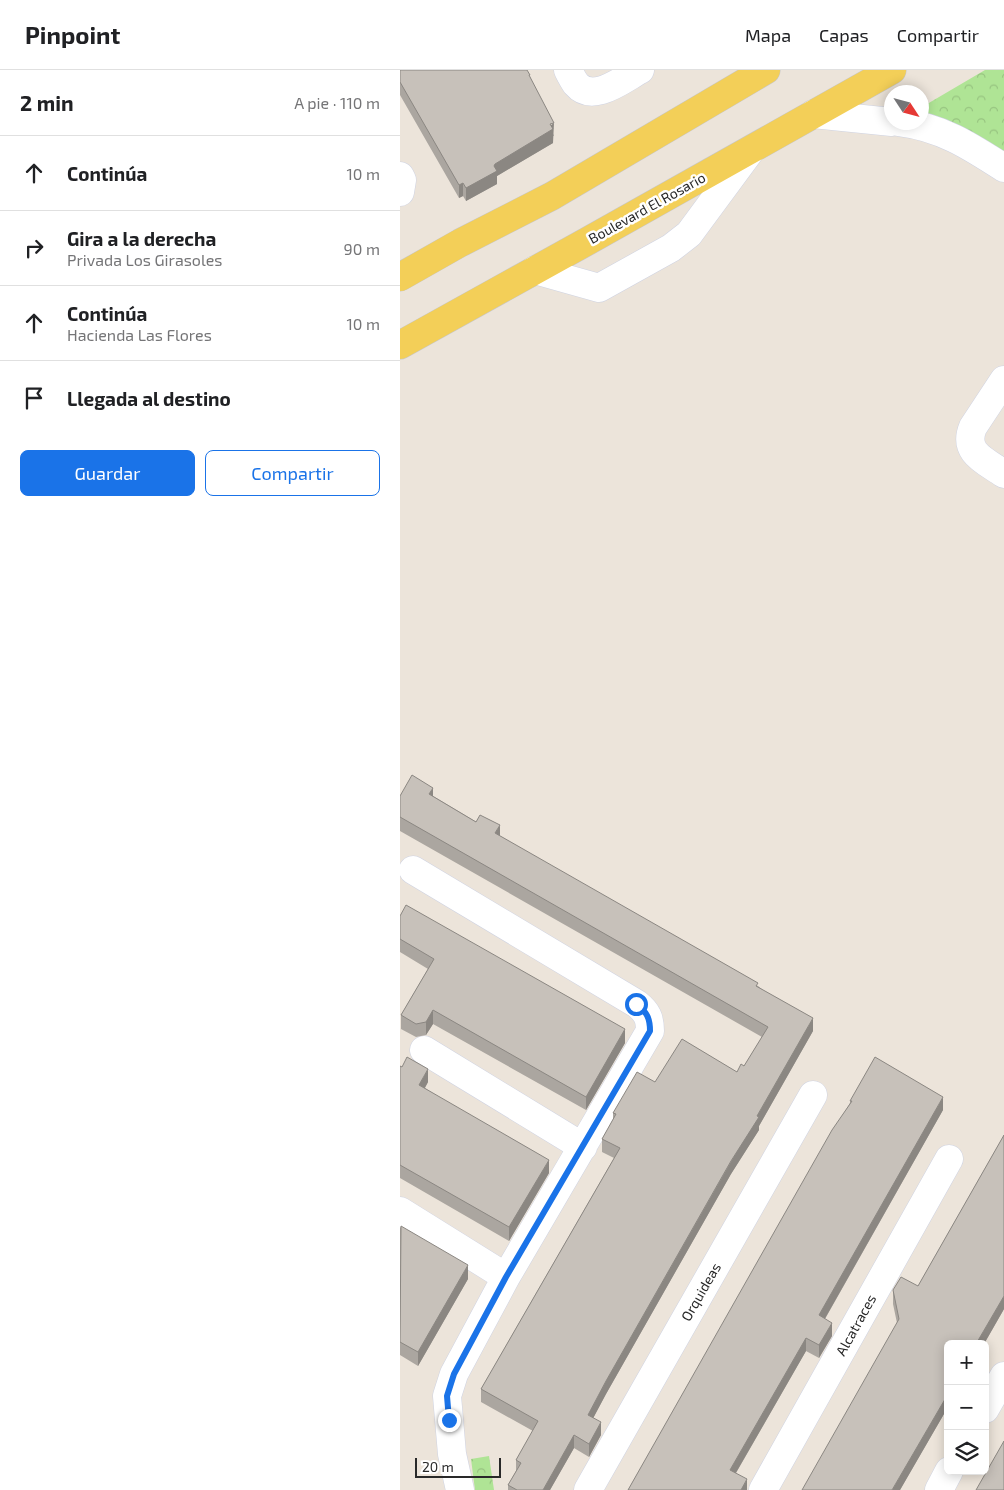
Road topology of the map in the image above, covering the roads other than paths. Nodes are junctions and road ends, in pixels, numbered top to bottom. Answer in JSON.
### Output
{"nodes":[{"id":1,"x":568,"y":70,"type":"edge"},
{"id":2,"x":640,"y":70,"type":"edge"},
{"id":3,"x":766,"y":70,"type":"edge"},
{"id":4,"x":892,"y":70,"type":"edge"},
{"id":5,"x":814,"y":114,"type":"junction"},
{"id":6,"x":884,"y":121,"type":"edge"},
{"id":7,"x":929,"y":129,"type":"edge"},
{"id":8,"x":751,"y":150,"type":"junction"},
{"id":9,"x":1004,"y":168,"type":"edge"},
{"id":10,"x":400,"y":176,"type":"edge"},
{"id":11,"x":400,"y":192,"type":"edge"},
{"id":12,"x":536,"y":270,"type":"junction"},
{"id":13,"x":400,"y":276,"type":"edge"},
{"id":14,"x":400,"y":345,"type":"edge"},
{"id":15,"x":1004,"y":380,"type":"edge"},
{"id":16,"x":1004,"y":474,"type":"edge"},
{"id":17,"x":413,"y":870,"type":"dead end"},
{"id":18,"x":424,"y":1050,"type":"dead end"},
{"id":19,"x":813,"y":1095,"type":"dead end"},
{"id":20,"x":583,"y":1147,"type":"junction"},
{"id":21,"x":948,"y":1159,"type":"dead end"},
{"id":22,"x":400,"y":1211,"type":"edge"},
{"id":23,"x":506,"y":1277,"type":"junction"},
{"id":24,"x":1004,"y":1376,"type":"edge"},
{"id":25,"x":989,"y":1402,"type":"edge"},
{"id":26,"x":947,"y":1475,"type":"edge"},
{"id":27,"x":460,"y":1490,"type":"edge"},
{"id":28,"x":588,"y":1490,"type":"edge"},
{"id":29,"x":763,"y":1490,"type":"edge"},
{"id":30,"x":939,"y":1490,"type":"edge"}],
"edges":[{"from":1,"to":2,"type":"street"},
{"from":3,"to":13,"type":"main road"},
{"from":4,"to":5,"type":"main road","name":"Boulevard El Rosario"},
{"from":5,"to":6,"type":"street"},
{"from":5,"to":8,"type":"main road","name":"Boulevard El Rosario"},
{"from":7,"to":9,"type":"street"},
{"from":8,"to":12,"type":"main road","name":"Boulevard El Rosario"},
{"from":8,"to":12,"type":"street"},
{"from":10,"to":11,"type":"street"},
{"from":12,"to":14,"type":"main road","name":"Boulevard El Rosario"},
{"from":15,"to":16,"type":"street"},
{"from":17,"to":20,"type":"street"},
{"from":18,"to":20,"type":"street"},
{"from":19,"to":28,"type":"street","name":"Orquideas"},
{"from":20,"to":23,"type":"street"},
{"from":21,"to":29,"type":"street","name":"Alcatraces"},
{"from":22,"to":23,"type":"street"},
{"from":23,"to":27,"type":"street"},
{"from":24,"to":25,"type":"street"},
{"from":26,"to":30,"type":"street"}]}
